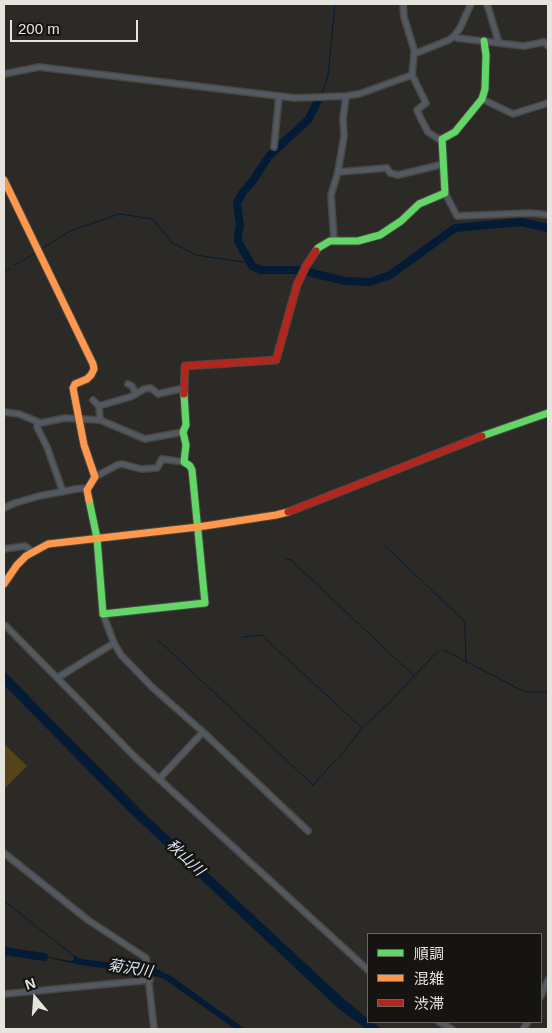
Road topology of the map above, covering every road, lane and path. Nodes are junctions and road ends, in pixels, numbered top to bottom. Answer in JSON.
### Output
{"nodes":[{"id":1,"x":403,"y":4,"type":"edge"},
{"id":2,"x":471,"y":4,"type":"edge"},
{"id":3,"x":487,"y":4,"type":"edge"},
{"id":4,"x":454,"y":36,"type":"junction"},
{"id":5,"x":484,"y":41,"type":"junction"},
{"id":6,"x":499,"y":43,"type":"junction"},
{"id":7,"x":548,"y":46,"type":"edge"},
{"id":8,"x":415,"y":53,"type":"junction"},
{"id":9,"x":4,"y":74,"type":"edge"},
{"id":10,"x":412,"y":75,"type":"junction"},
{"id":11,"x":279,"y":96,"type":"junction"},
{"id":12,"x":346,"y":96,"type":"junction"},
{"id":13,"x":482,"y":99,"type":"junction"},
{"id":14,"x":548,"y":103,"type":"edge"},
{"id":15,"x":442,"y":139,"type":"junction"},
{"id":16,"x":274,"y":146,"type":"dead end"},
{"id":17,"x":444,"y":164,"type":"junction"},
{"id":18,"x":338,"y":172,"type":"junction"},
{"id":19,"x":4,"y":180,"type":"edge"},
{"id":20,"x":445,"y":193,"type":"junction"},
{"id":21,"x":548,"y":215,"type":"edge"},
{"id":22,"x":334,"y":240,"type":"junction"},
{"id":23,"x":128,"y":384,"type":"dead end"},
{"id":24,"x":184,"y":388,"type":"junction"},
{"id":25,"x":136,"y":394,"type":"junction"},
{"id":26,"x":93,"y":400,"type":"dead end"},
{"id":27,"x":99,"y":406,"type":"junction"},
{"id":28,"x":4,"y":412,"type":"edge"},
{"id":29,"x":548,"y":413,"type":"edge"},
{"id":30,"x":80,"y":418,"type":"junction"},
{"id":31,"x":100,"y":420,"type":"junction"},
{"id":32,"x":37,"y":422,"type":"junction"},
{"id":33,"x":183,"y":432,"type":"junction"},
{"id":34,"x":184,"y":462,"type":"junction"},
{"id":35,"x":95,"y":476,"type":"junction"},
{"id":36,"x":88,"y":488,"type":"junction"},
{"id":37,"x":63,"y":492,"type":"junction"},
{"id":38,"x":4,"y":508,"type":"edge"},
{"id":39,"x":198,"y":527,"type":"junction"},
{"id":40,"x":97,"y":538,"type":"junction"},
{"id":41,"x":4,"y":549,"type":"edge"},
{"id":42,"x":32,"y":551,"type":"junction"},
{"id":43,"x":4,"y":584,"type":"edge"},
{"id":44,"x":103,"y":614,"type":"junction"},
{"id":45,"x":6,"y":626,"type":"dead end"},
{"id":46,"x":114,"y":643,"type":"junction"},
{"id":47,"x":57,"y":678,"type":"junction"},
{"id":48,"x":203,"y":732,"type":"junction"},
{"id":49,"x":160,"y":778,"type":"junction"},
{"id":50,"x":308,"y":831,"type":"dead end"},
{"id":51,"x":4,"y":853,"type":"edge"},
{"id":52,"x":367,"y":969,"type":"edge"},
{"id":53,"x":149,"y":978,"type":"junction"},
{"id":54,"x":548,"y":980,"type":"edge"},
{"id":55,"x":4,"y":994,"type":"edge"},
{"id":56,"x":542,"y":994,"type":"edge"},
{"id":57,"x":154,"y":1029,"type":"edge"}],
"edges":[{"from":1,"to":8,"type":"street"},
{"from":2,"to":4,"type":"street"},
{"from":3,"to":6,"type":"street"},
{"from":4,"to":5,"type":"street"},
{"from":4,"to":8,"type":"street"},
{"from":5,"to":6,"type":"street"},
{"from":5,"to":13,"type":"street"},
{"from":6,"to":7,"type":"street"},
{"from":8,"to":10,"type":"street"},
{"from":9,"to":11,"type":"street"},
{"from":10,"to":12,"type":"street"},
{"from":10,"to":15,"type":"street"},
{"from":11,"to":12,"type":"street"},
{"from":11,"to":16,"type":"street"},
{"from":12,"to":18,"type":"street"},
{"from":13,"to":14,"type":"street"},
{"from":13,"to":15,"type":"street"},
{"from":15,"to":17,"type":"street"},
{"from":17,"to":18,"type":"street"},
{"from":17,"to":20,"type":"street"},
{"from":18,"to":22,"type":"street"},
{"from":19,"to":30,"type":"street"},
{"from":20,"to":21,"type":"street"},
{"from":20,"to":22,"type":"street"},
{"from":22,"to":24,"type":"street"},
{"from":23,"to":25,"type":"street"},
{"from":24,"to":25,"type":"street"},
{"from":24,"to":33,"type":"street"},
{"from":25,"to":27,"type":"street"},
{"from":26,"to":27,"type":"street"},
{"from":27,"to":31,"type":"street"},
{"from":28,"to":32,"type":"street"},
{"from":29,"to":39,"type":"street"},
{"from":30,"to":31,"type":"street"},
{"from":30,"to":32,"type":"street"},
{"from":30,"to":35,"type":"street"},
{"from":31,"to":33,"type":"street"},
{"from":32,"to":37,"type":"street"},
{"from":33,"to":34,"type":"street"},
{"from":34,"to":35,"type":"street"},
{"from":34,"to":39,"type":"street"},
{"from":35,"to":36,"type":"street"},
{"from":36,"to":37,"type":"street"},
{"from":36,"to":40,"type":"street"},
{"from":37,"to":38,"type":"street"},
{"from":39,"to":40,"type":"street"},
{"from":39,"to":44,"type":"street"},
{"from":40,"to":42,"type":"street"},
{"from":40,"to":44,"type":"street"},
{"from":41,"to":42,"type":"street"},
{"from":42,"to":43,"type":"street"},
{"from":44,"to":46,"type":"street"},
{"from":45,"to":47,"type":"street"},
{"from":46,"to":47,"type":"street"},
{"from":46,"to":48,"type":"street"},
{"from":47,"to":49,"type":"street"},
{"from":48,"to":49,"type":"street"},
{"from":48,"to":50,"type":"street"},
{"from":49,"to":52,"type":"street"},
{"from":51,"to":53,"type":"street"},
{"from":53,"to":55,"type":"street"},
{"from":53,"to":57,"type":"street"},
{"from":54,"to":56,"type":"street"}]}
